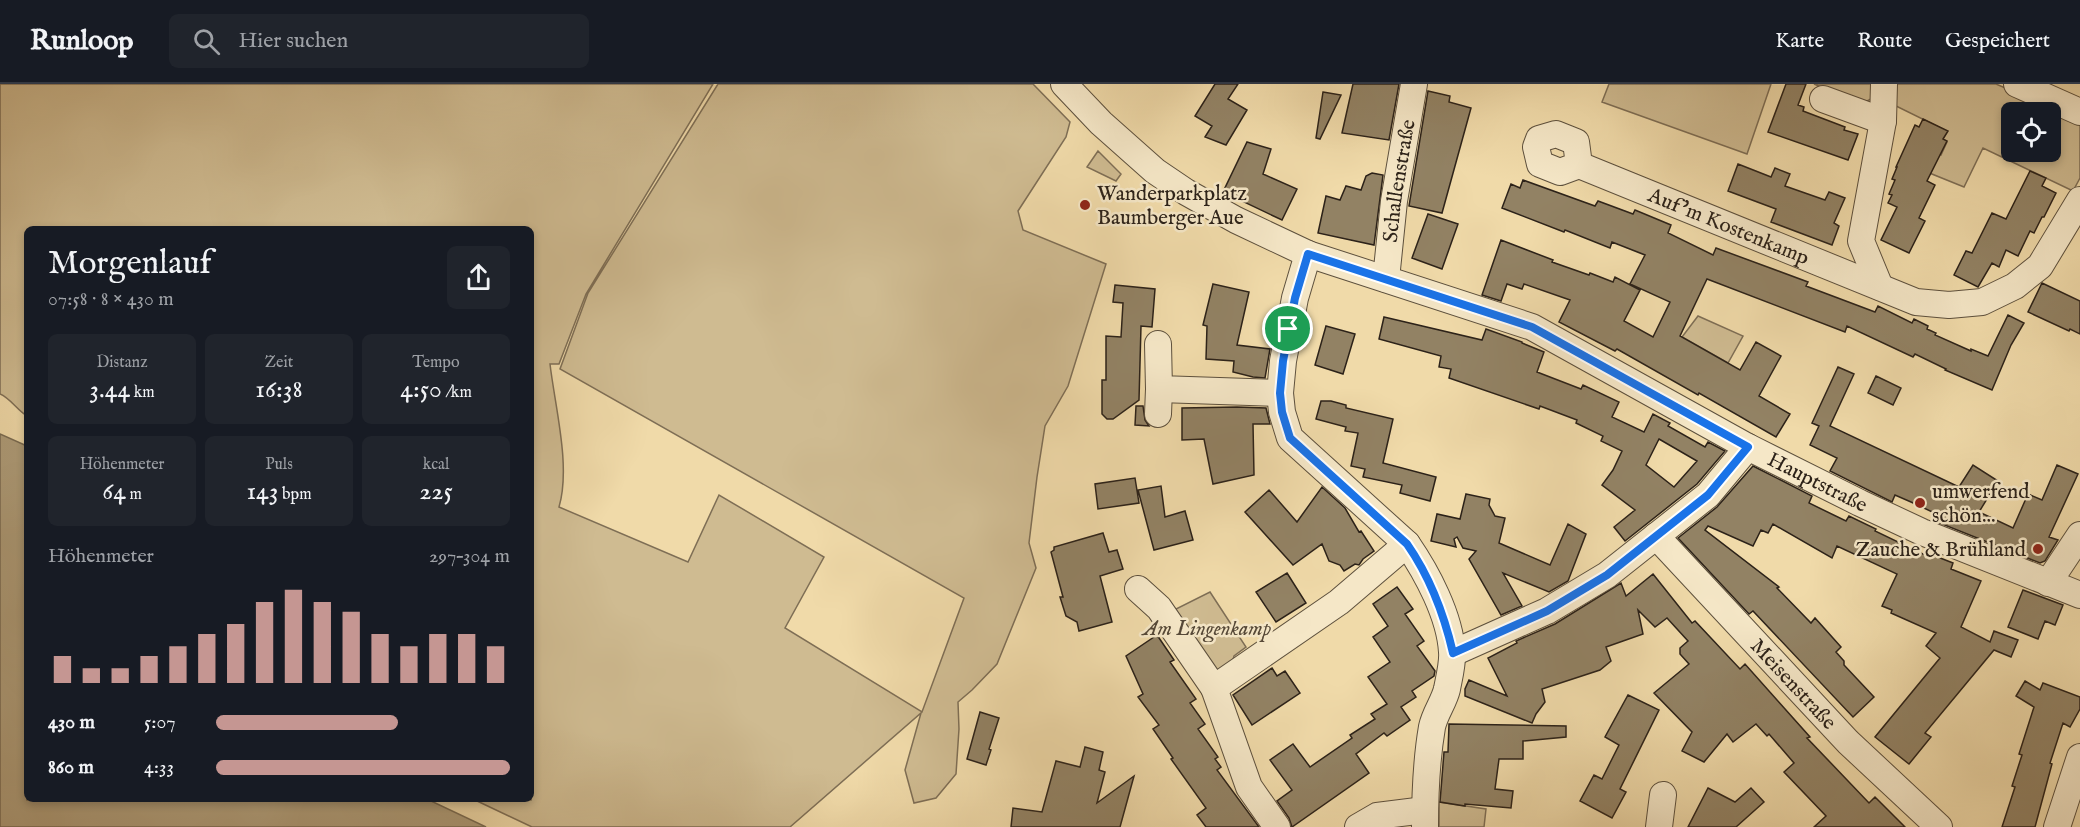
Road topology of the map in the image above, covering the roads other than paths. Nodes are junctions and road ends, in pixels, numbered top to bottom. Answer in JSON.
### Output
{"nodes":[{"id":1,"x":1064,"y":84,"type":"edge"},
{"id":2,"x":1414,"y":84,"type":"edge"},
{"id":3,"x":1884,"y":84,"type":"edge"},
{"id":4,"x":2018,"y":84,"type":"edge"},
{"id":5,"x":1823,"y":99,"type":"dead end"},
{"id":6,"x":2080,"y":112,"type":"edge"},
{"id":7,"x":1883,"y":121,"type":"junction"},
{"id":8,"x":1579,"y":165,"type":"dead end"},
{"id":9,"x":2080,"y":200,"type":"edge"},
{"id":10,"x":1861,"y":241,"type":"junction"},
{"id":11,"x":1308,"y":254,"type":"junction"},
{"id":12,"x":1834,"y":268,"type":"junction"},
{"id":13,"x":1386,"y":279,"type":"junction"},
{"id":14,"x":1880,"y":287,"type":"junction"},
{"id":15,"x":1158,"y":344,"type":"dead end"},
{"id":16,"x":1280,"y":393,"type":"junction"},
{"id":17,"x":1748,"y":447,"type":"junction"},
{"id":18,"x":2080,"y":535,"type":"edge"},
{"id":19,"x":1656,"y":536,"type":"junction"},
{"id":20,"x":1407,"y":544,"type":"junction"},
{"id":21,"x":2048,"y":583,"type":"junction"},
{"id":22,"x":1138,"y":589,"type":"dead end"},
{"id":23,"x":2080,"y":595,"type":"edge"},
{"id":24,"x":1453,"y":653,"type":"junction"},
{"id":25,"x":1214,"y":688,"type":"junction"},
{"id":26,"x":2080,"y":757,"type":"edge"},
{"id":27,"x":1663,"y":795,"type":"dead end"},
{"id":28,"x":1425,"y":818,"type":"edge"},
{"id":29,"x":1276,"y":827,"type":"edge"},
{"id":30,"x":1358,"y":827,"type":"edge"},
{"id":31,"x":1659,"y":827,"type":"edge"},
{"id":32,"x":1939,"y":827,"type":"edge"},
{"id":33,"x":2057,"y":827,"type":"edge"}],
"edges":[{"from":1,"to":11,"type":"street","name":"Hauptstraße"},
{"from":2,"to":13,"type":"street","name":"Schallenstraße"},
{"from":3,"to":7,"type":"street"},
{"from":4,"to":6,"type":"street"},
{"from":5,"to":7,"type":"street"},
{"from":7,"to":10,"type":"street"},
{"from":8,"to":12,"type":"street","name":"Auf'm Kostenkamp"},
{"from":9,"to":14,"type":"street","name":"Auf'm Kostenkamp"},
{"from":10,"to":12,"type":"street"},
{"from":10,"to":14,"type":"street"},
{"from":11,"to":13,"type":"street","name":"Hauptstraße"},
{"from":11,"to":16,"type":"street"},
{"from":12,"to":14,"type":"street","name":"Auf'm Kostenkamp"},
{"from":13,"to":17,"type":"street","name":"Hauptstraße"},
{"from":15,"to":16,"type":"street"},
{"from":16,"to":20,"type":"street"},
{"from":17,"to":19,"type":"street"},
{"from":17,"to":21,"type":"street","name":"Hauptstraße"},
{"from":18,"to":21,"type":"street"},
{"from":19,"to":24,"type":"street"},
{"from":19,"to":32,"type":"street","name":"Meisenstraße"},
{"from":20,"to":24,"type":"street"},
{"from":20,"to":25,"type":"street"},
{"from":21,"to":23,"type":"street","name":"Hauptstraße"},
{"from":22,"to":25,"type":"street"},
{"from":24,"to":28,"type":"street"},
{"from":25,"to":29,"type":"street"},
{"from":26,"to":33,"type":"street"},
{"from":27,"to":31,"type":"street"},
{"from":28,"to":30,"type":"street"}]}
